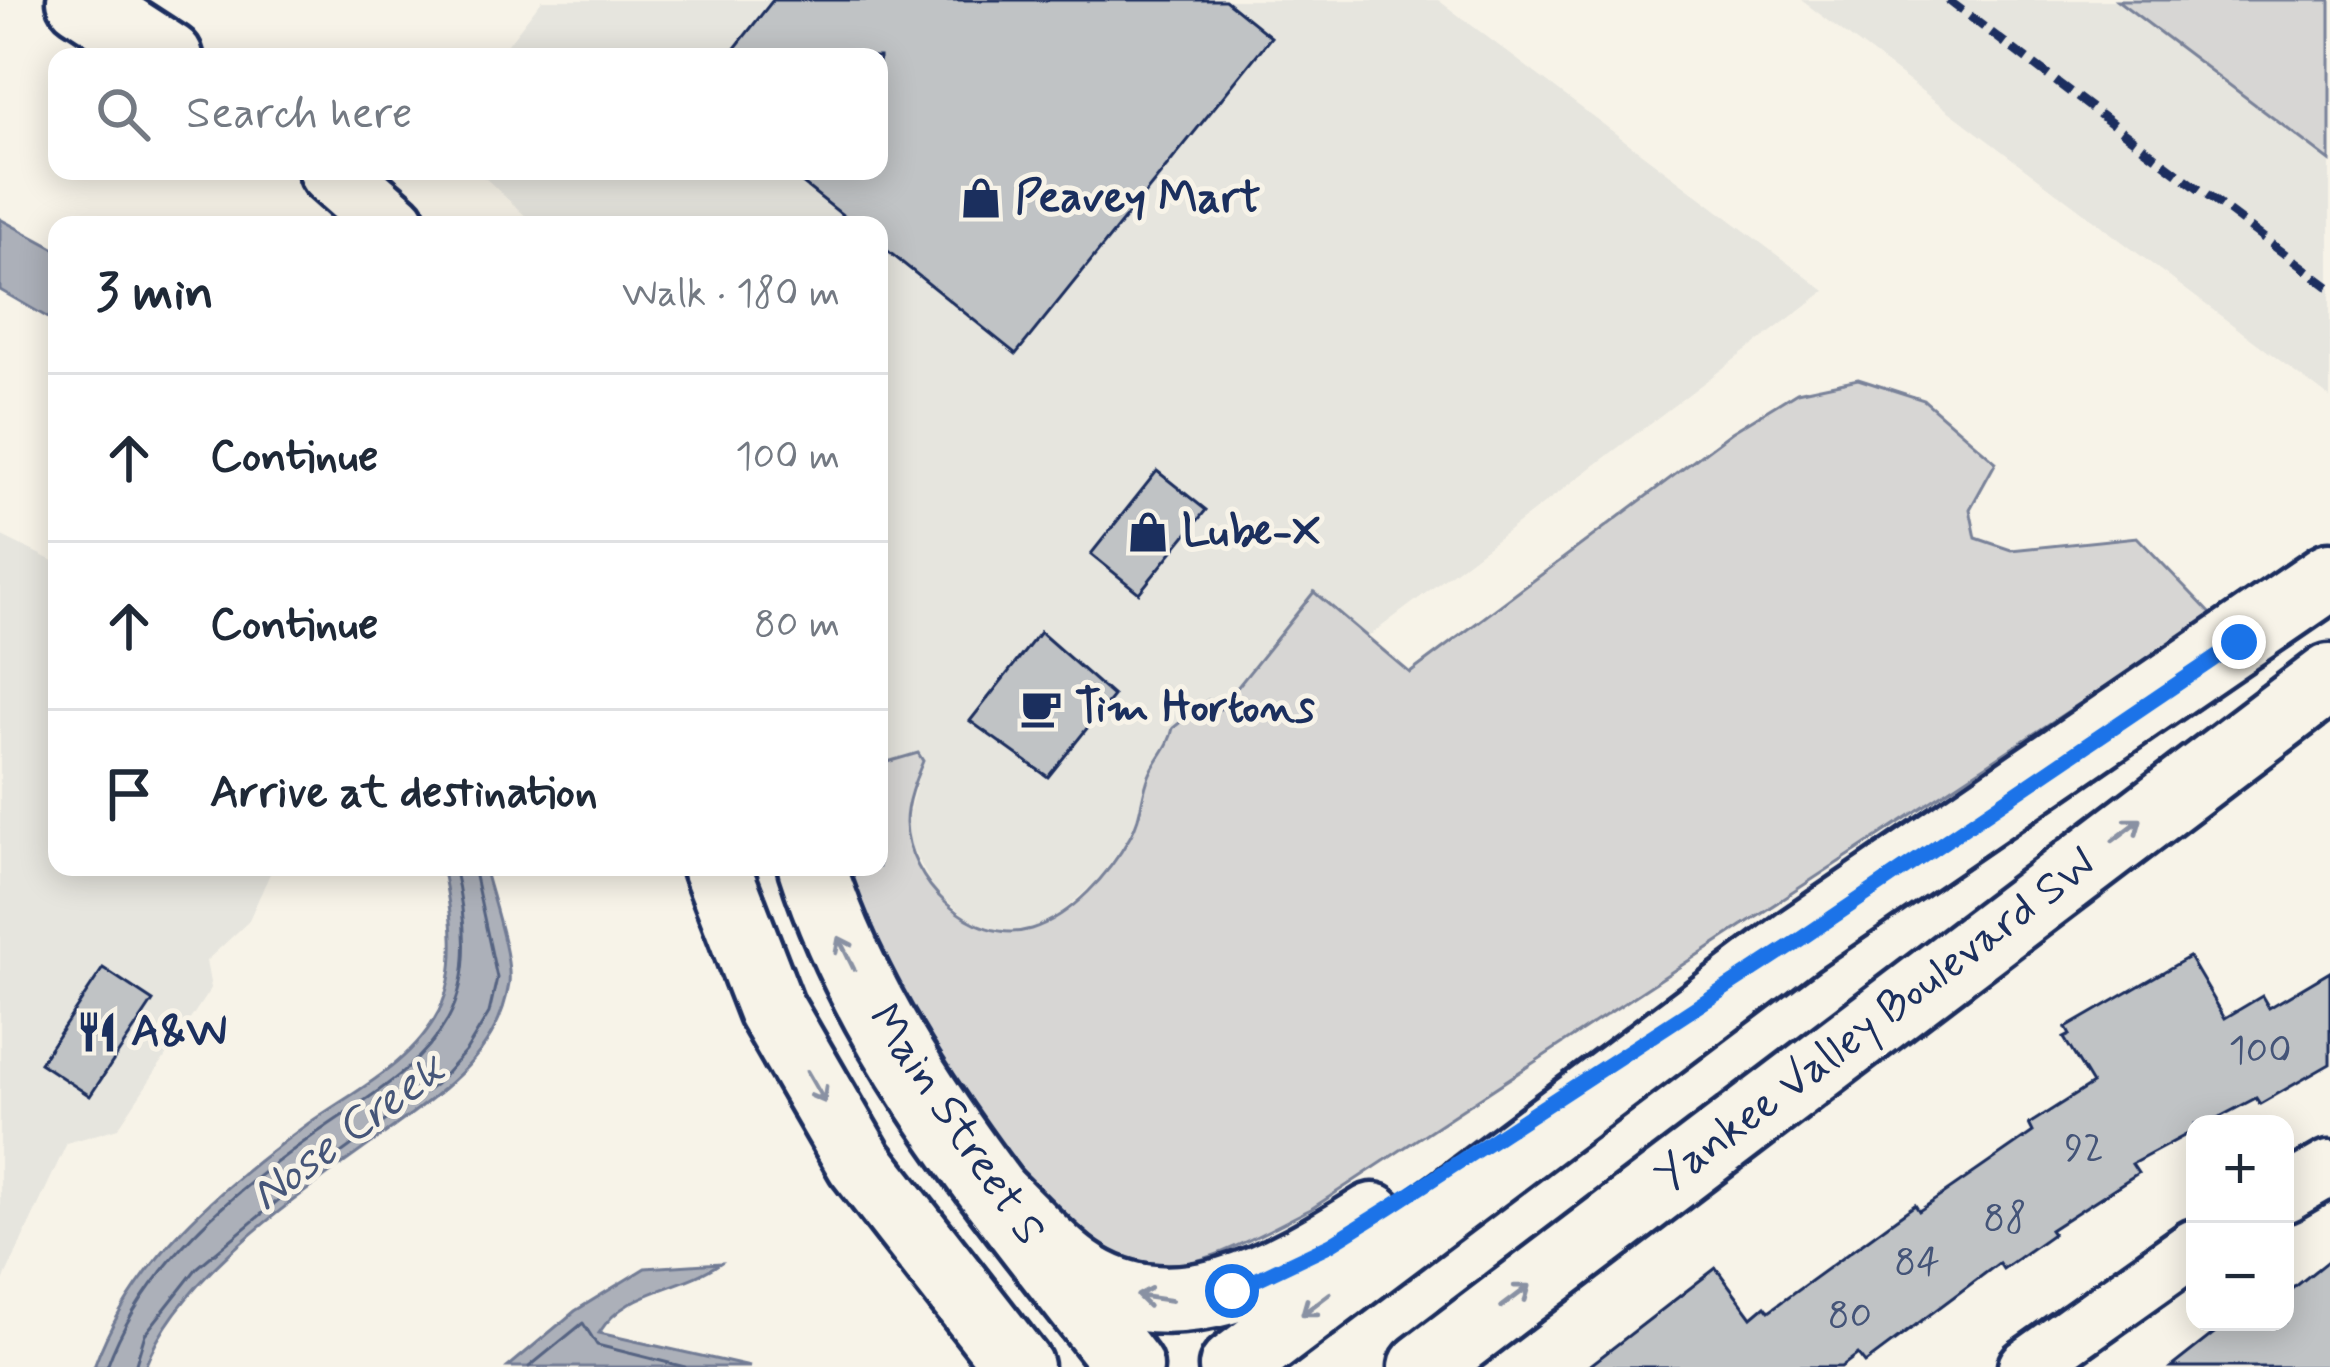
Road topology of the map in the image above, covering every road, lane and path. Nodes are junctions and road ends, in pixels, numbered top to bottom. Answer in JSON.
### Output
{"nodes":[{"id":1,"x":81,"y":0,"type":"edge"},
{"id":2,"x":155,"y":48,"type":"edge"},
{"id":3,"x":342,"y":180,"type":"edge"},
{"id":4,"x":383,"y":216,"type":"edge"},
{"id":5,"x":2330,"y":576,"type":"edge"},
{"id":6,"x":2330,"y":678,"type":"edge"},
{"id":7,"x":719,"y":876,"type":"edge"},
{"id":8,"x":815,"y":876,"type":"edge"},
{"id":9,"x":1799,"y":940,"type":"junction"},
{"id":10,"x":860,"y":1162,"type":"junction"},
{"id":11,"x":2330,"y":1168,"type":"edge"},
{"id":12,"x":2294,"y":1189,"type":"edge"},
{"id":13,"x":996,"y":1195,"type":"junction"},
{"id":14,"x":2186,"y":1253,"type":"edge"},
{"id":15,"x":957,"y":1367,"type":"edge"},
{"id":16,"x":1019,"y":1367,"type":"edge"},
{"id":17,"x":1129,"y":1367,"type":"edge"},
{"id":18,"x":1233,"y":1367,"type":"edge"},
{"id":19,"x":1423,"y":1367,"type":"edge"},
{"id":20,"x":2026,"y":1367,"type":"edge"}],
"edges":[{"from":1,"to":2,"type":"main road"},
{"from":3,"to":4,"type":"main road"},
{"from":5,"to":9,"type":"main road"},
{"from":19,"to":6,"type":"main road","name":"Yankee Valley Boulevard SW","one_way":true},
{"from":7,"to":10,"type":"main road","name":"Main Street S","one_way":true},
{"from":13,"to":8,"type":"main road","name":"Main Street S","one_way":true},
{"from":9,"to":13,"type":"main road","one_way":true},
{"from":9,"to":18,"type":"main road","one_way":true},
{"from":10,"to":15,"type":"main road"},
{"from":10,"to":16,"type":"main road","name":"Main Street S"},
{"from":11,"to":12,"type":"street"},
{"from":13,"to":17,"type":"main road","name":"Main Street S"},
{"from":14,"to":20,"type":"street"}]}
